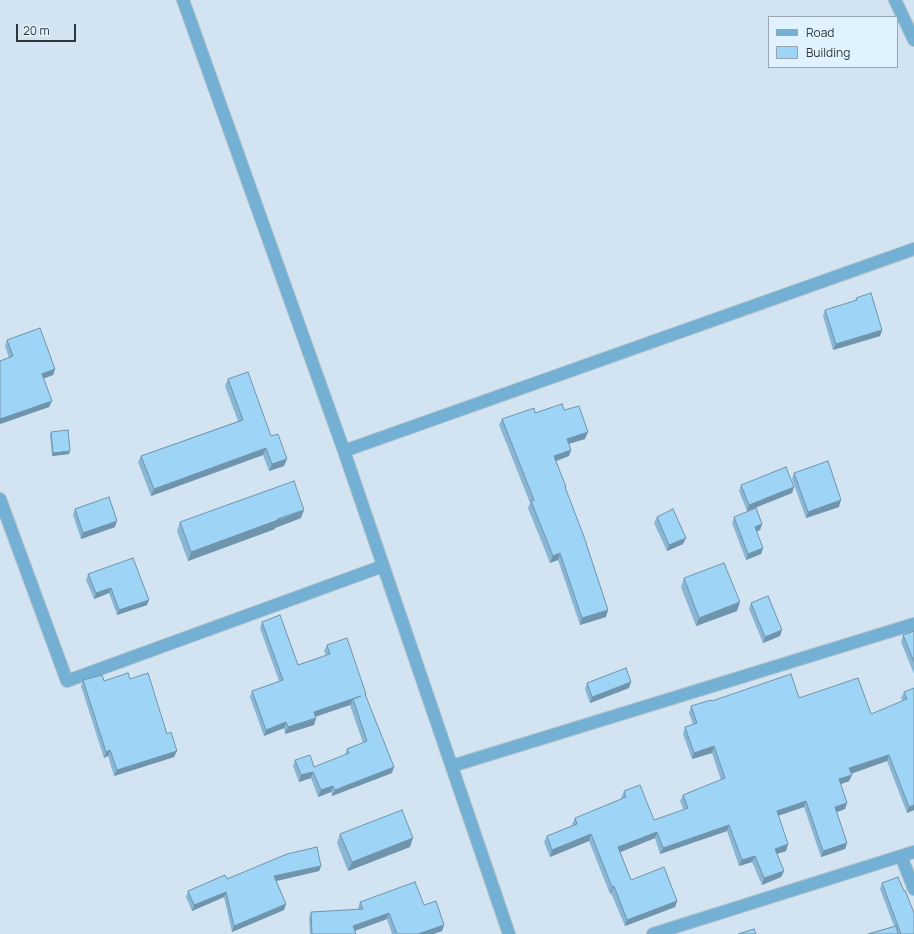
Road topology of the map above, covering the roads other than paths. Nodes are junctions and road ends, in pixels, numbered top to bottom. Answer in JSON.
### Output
{"nodes":[{"id":1,"x":183,"y":0,"type":"edge"},
{"id":2,"x":895,"y":0,"type":"edge"},
{"id":3,"x":914,"y":40,"type":"edge"},
{"id":4,"x":914,"y":249,"type":"edge"},
{"id":5,"x":344,"y":450,"type":"junction"},
{"id":6,"x":0,"y":499,"type":"edge"},
{"id":7,"x":383,"y":566,"type":"junction"},
{"id":8,"x":914,"y":624,"type":"edge"},
{"id":9,"x":452,"y":766,"type":"junction"},
{"id":10,"x":914,"y":852,"type":"edge"},
{"id":11,"x":900,"y":856,"type":"junction"},
{"id":12,"x":914,"y":890,"type":"edge"},
{"id":13,"x":509,"y":934,"type":"edge"},
{"id":14,"x":653,"y":934,"type":"edge"}],
"edges":[{"from":1,"to":5,"type":"street"},
{"from":2,"to":3,"type":"street"},
{"from":4,"to":5,"type":"street"},
{"from":5,"to":7,"type":"street"},
{"from":6,"to":7,"type":"street"},
{"from":7,"to":9,"type":"street"},
{"from":8,"to":9,"type":"street"},
{"from":9,"to":13,"type":"street"},
{"from":10,"to":11,"type":"street"},
{"from":11,"to":12,"type":"street"},
{"from":11,"to":14,"type":"street"}]}
